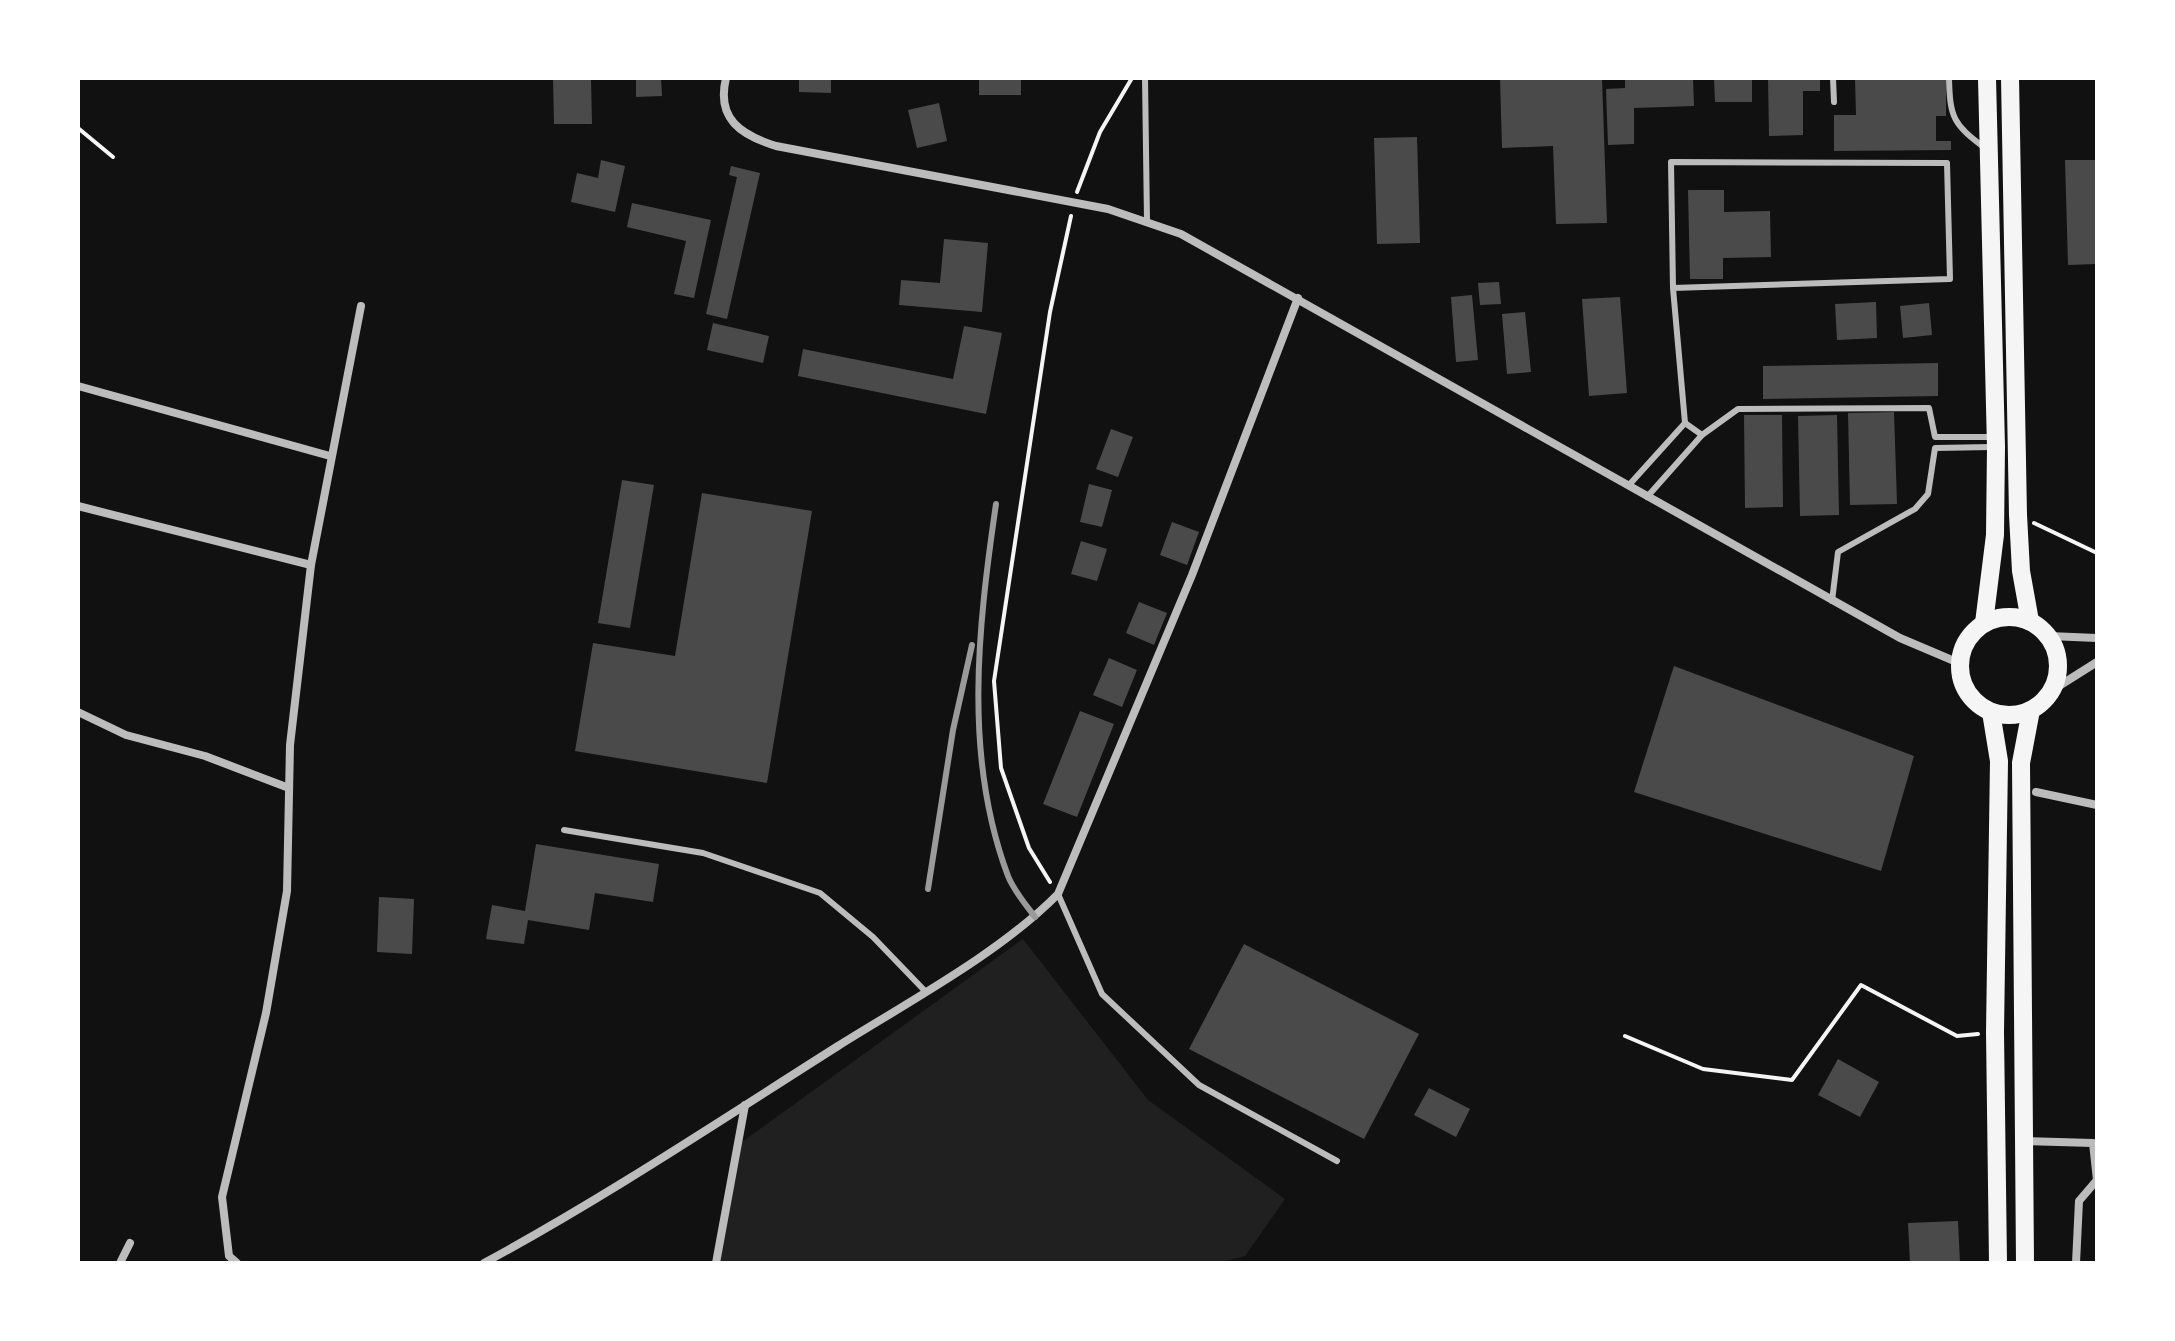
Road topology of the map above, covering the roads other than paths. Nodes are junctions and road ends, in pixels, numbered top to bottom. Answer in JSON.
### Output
{"nodes":[{"id":1,"x":726,"y":78,"type":"edge"},
{"id":2,"x":1145,"y":78,"type":"edge"},
{"id":3,"x":1833,"y":78,"type":"edge"},
{"id":4,"x":1949,"y":78,"type":"edge"},
{"id":5,"x":1987,"y":78,"type":"edge"},
{"id":6,"x":2010,"y":78,"type":"edge"},
{"id":7,"x":1834,"y":102,"type":"dead end"},
{"id":8,"x":1987,"y":151,"type":"junction"},
{"id":9,"x":1147,"y":221,"type":"junction"},
{"id":10,"x":1673,"y":288,"type":"junction"},
{"id":11,"x":1298,"y":298,"type":"junction"},
{"id":12,"x":361,"y":306,"type":"dead end"},
{"id":13,"x":78,"y":386,"type":"edge"},
{"id":14,"x":1685,"y":423,"type":"junction"},
{"id":15,"x":1702,"y":435,"type":"junction"},
{"id":16,"x":1935,"y":437,"type":"junction"},
{"id":17,"x":1995,"y":442,"type":"junction"},
{"id":18,"x":1935,"y":448,"type":"junction"},
{"id":19,"x":330,"y":456,"type":"junction"},
{"id":20,"x":1629,"y":485,"type":"junction"},
{"id":21,"x":1647,"y":497,"type":"junction"},
{"id":22,"x":78,"y":506,"type":"edge"},
{"id":23,"x":311,"y":565,"type":"junction"},
{"id":24,"x":1832,"y":601,"type":"junction"},
{"id":25,"x":2030,"y":621,"type":"junction"},
{"id":26,"x":1984,"y":623,"type":"junction"},
{"id":27,"x":2049,"y":636,"type":"junction"},
{"id":28,"x":2097,"y":638,"type":"edge"},
{"id":29,"x":2097,"y":662,"type":"edge"},
{"id":30,"x":1959,"y":663,"type":"junction"},
{"id":31,"x":2051,"y":691,"type":"junction"},
{"id":32,"x":2031,"y":710,"type":"junction"},
{"id":33,"x":78,"y":712,"type":"edge"},
{"id":34,"x":1991,"y":712,"type":"junction"},
{"id":35,"x":289,"y":788,"type":"junction"},
{"id":36,"x":2036,"y":792,"type":"dead end"},
{"id":37,"x":2097,"y":805,"type":"edge"},
{"id":38,"x":564,"y":830,"type":"dead end"},
{"id":39,"x":1058,"y":894,"type":"junction"},
{"id":40,"x":925,"y":991,"type":"junction"},
{"id":41,"x":745,"y":1105,"type":"junction"},
{"id":42,"x":2023,"y":1141,"type":"junction"},
{"id":43,"x":1337,"y":1161,"type":"dead end"},
{"id":44,"x":2097,"y":1180,"type":"edge"},
{"id":45,"x":130,"y":1243,"type":"dead end"},
{"id":46,"x":120,"y":1263,"type":"edge"},
{"id":47,"x":237,"y":1263,"type":"edge"},
{"id":48,"x":484,"y":1263,"type":"edge"},
{"id":49,"x":716,"y":1263,"type":"edge"},
{"id":50,"x":1998,"y":1263,"type":"edge"},
{"id":51,"x":2025,"y":1263,"type":"edge"},
{"id":52,"x":2076,"y":1263,"type":"edge"}],
"edges":[{"from":1,"to":9,"type":"street"},
{"from":2,"to":9,"type":"lane"},
{"from":3,"to":7,"type":"lane"},
{"from":4,"to":8,"type":"lane"},
{"from":5,"to":8,"type":"main road"},
{"from":6,"to":25,"type":"main road"},
{"from":8,"to":17,"type":"main road"},
{"from":9,"to":11,"type":"street"},
{"from":10,"to":10,"type":"lane"},
{"from":10,"to":14,"type":"lane"},
{"from":11,"to":20,"type":"street"},
{"from":11,"to":39,"type":"street"},
{"from":12,"to":19,"type":"street"},
{"from":13,"to":19,"type":"street"},
{"from":14,"to":15,"type":"lane"},
{"from":14,"to":20,"type":"lane"},
{"from":15,"to":16,"type":"lane"},
{"from":15,"to":21,"type":"lane"},
{"from":16,"to":17,"type":"lane"},
{"from":16,"to":18,"type":"lane"},
{"from":17,"to":18,"type":"lane"},
{"from":17,"to":26,"type":"main road"},
{"from":18,"to":24,"type":"lane"},
{"from":19,"to":23,"type":"street"},
{"from":20,"to":21,"type":"street"},
{"from":21,"to":24,"type":"street"},
{"from":22,"to":23,"type":"street"},
{"from":23,"to":35,"type":"street"},
{"from":24,"to":30,"type":"street"},
{"from":25,"to":26,"type":"main road"},
{"from":25,"to":27,"type":"main road"},
{"from":26,"to":30,"type":"main road"},
{"from":27,"to":28,"type":"street"},
{"from":27,"to":31,"type":"main road"},
{"from":29,"to":31,"type":"street"},
{"from":30,"to":34,"type":"main road"},
{"from":31,"to":32,"type":"main road"},
{"from":32,"to":34,"type":"main road"},
{"from":32,"to":42,"type":"main road"},
{"from":33,"to":35,"type":"street"},
{"from":34,"to":50,"type":"main road"},
{"from":35,"to":47,"type":"street"},
{"from":36,"to":37,"type":"street"},
{"from":38,"to":40,"type":"lane"},
{"from":39,"to":40,"type":"street"},
{"from":39,"to":43,"type":"lane"},
{"from":40,"to":41,"type":"street"},
{"from":41,"to":48,"type":"street"},
{"from":41,"to":49,"type":"street"},
{"from":42,"to":44,"type":"street"},
{"from":42,"to":51,"type":"main road"},
{"from":44,"to":52,"type":"street"},
{"from":45,"to":46,"type":"street"}]}
